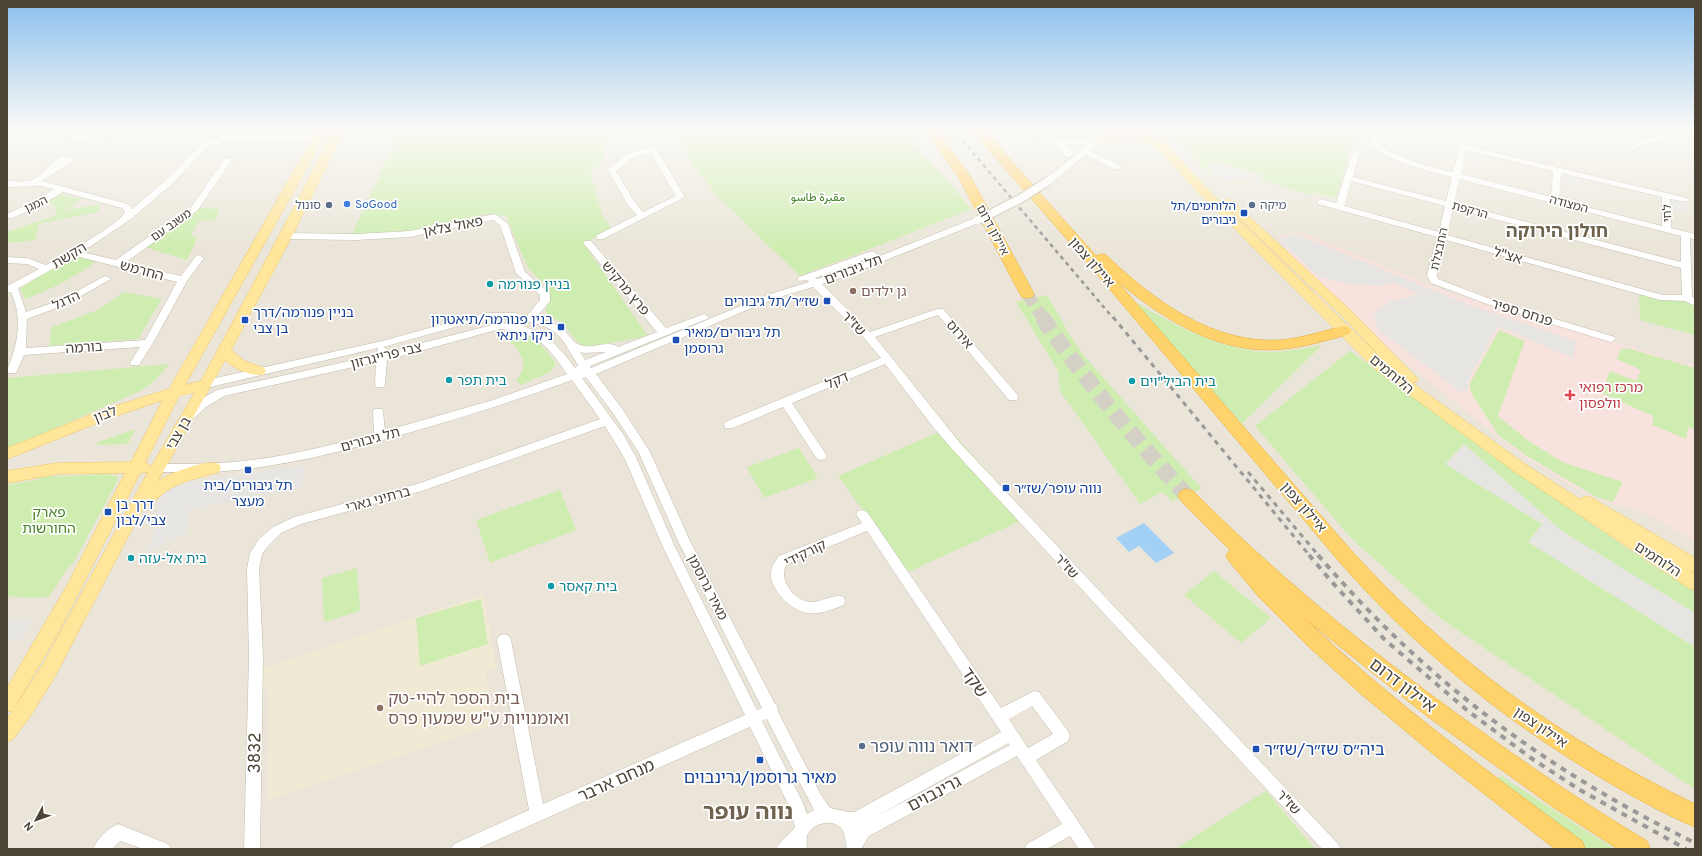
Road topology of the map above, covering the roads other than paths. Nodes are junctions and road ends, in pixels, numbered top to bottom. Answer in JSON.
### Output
{"nodes":[{"id":1,"x":183,"y":168,"type":"edge"},
{"id":2,"x":223,"y":168,"type":"edge"},
{"id":3,"x":302,"y":168,"type":"edge"},
{"id":4,"x":320,"y":168,"type":"edge"},
{"id":5,"x":615,"y":168,"type":"edge"},
{"id":6,"x":663,"y":168,"type":"edge"},
{"id":7,"x":958,"y":168,"type":"edge"},
{"id":8,"x":1011,"y":168,"type":"edge"},
{"id":9,"x":1056,"y":168,"type":"edge"},
{"id":10,"x":1062,"y":168,"type":"edge"},
{"id":11,"x":1181,"y":168,"type":"edge"},
{"id":12,"x":1192,"y":168,"type":"edge"},
{"id":13,"x":1351,"y":168,"type":"edge"},
{"id":14,"x":1427,"y":168,"type":"edge"},
{"id":15,"x":1458,"y":168,"type":"edge"},
{"id":16,"x":1552,"y":168,"type":"edge"},
{"id":17,"x":1556,"y":169,"type":"junction"},
{"id":18,"x":1456,"y":175,"type":"junction"},
{"id":19,"x":43,"y":176,"type":"dead end"},
{"id":20,"x":1348,"y":178,"type":"junction"},
{"id":21,"x":1046,"y":179,"type":"junction"},
{"id":22,"x":33,"y":183,"type":"junction"},
{"id":23,"x":7,"y":184,"type":"edge"},
{"id":24,"x":1028,"y":187,"type":"junction"},
{"id":25,"x":61,"y":189,"type":"junction"},
{"id":26,"x":160,"y":189,"type":"junction"},
{"id":27,"x":1663,"y":195,"type":"junction"},
{"id":28,"x":1684,"y":200,"type":"dead end"},
{"id":29,"x":1555,"y":201,"type":"junction"},
{"id":30,"x":1321,"y":202,"type":"dead end"},
{"id":31,"x":119,"y":204,"type":"junction"},
{"id":32,"x":1448,"y":204,"type":"junction"},
{"id":33,"x":1339,"y":207,"type":"junction"},
{"id":34,"x":9,"y":216,"type":"dead end"},
{"id":35,"x":642,"y":216,"type":"junction"},
{"id":36,"x":128,"y":217,"type":"junction"},
{"id":37,"x":1667,"y":230,"type":"junction"},
{"id":38,"x":1685,"y":235,"type":"junction"},
{"id":39,"x":286,"y":236,"type":"junction"},
{"id":40,"x":1443,"y":236,"type":"junction"},
{"id":41,"x":600,"y":237,"type":"dead end"},
{"id":42,"x":1695,"y":237,"type":"edge"},
{"id":43,"x":588,"y":243,"type":"dead end"},
{"id":44,"x":75,"y":253,"type":"junction"},
{"id":45,"x":199,"y":258,"type":"dead end"},
{"id":46,"x":7,"y":260,"type":"edge"},
{"id":47,"x":118,"y":263,"type":"junction"},
{"id":48,"x":1686,"y":266,"type":"junction"},
{"id":49,"x":46,"y":268,"type":"junction"},
{"id":50,"x":106,"y":279,"type":"dead end"},
{"id":51,"x":183,"y":280,"type":"junction"},
{"id":52,"x":812,"y":280,"type":"junction"},
{"id":53,"x":1434,"y":281,"type":"joint"},
{"id":54,"x":10,"y":288,"type":"edge"},
{"id":55,"x":1027,"y":294,"type":"tunnel mouth"},
{"id":56,"x":1691,"y":301,"type":"edge"},
{"id":57,"x":22,"y":317,"type":"junction"},
{"id":58,"x":530,"y":319,"type":"junction"},
{"id":59,"x":1344,"y":331,"type":"junction"},
{"id":60,"x":659,"y":334,"type":"junction"},
{"id":61,"x":868,"y":336,"type":"junction"},
{"id":62,"x":1369,"y":339,"type":"junction"},
{"id":63,"x":1611,"y":339,"type":"dead end"},
{"id":64,"x":148,"y":343,"type":"junction"},
{"id":65,"x":382,"y":344,"type":"junction"},
{"id":66,"x":570,"y":345,"type":"junction"},
{"id":67,"x":223,"y":350,"type":"junction"},
{"id":68,"x":20,"y":352,"type":"junction"},
{"id":69,"x":383,"y":357,"type":"junction"},
{"id":70,"x":888,"y":359,"type":"junction"},
{"id":71,"x":135,"y":363,"type":"dead end"},
{"id":72,"x":586,"y":369,"type":"junction"},
{"id":73,"x":12,"y":370,"type":"dead end"},
{"id":74,"x":259,"y":371,"type":"junction"},
{"id":75,"x":574,"y":375,"type":"junction"},
{"id":76,"x":206,"y":384,"type":"junction"},
{"id":77,"x":380,"y":384,"type":"dead end"},
{"id":78,"x":174,"y":391,"type":"junction"},
{"id":79,"x":1013,"y":397,"type":"dead end"},
{"id":80,"x":786,"y":402,"type":"junction"},
{"id":81,"x":378,"y":412,"type":"dead end"},
{"id":82,"x":187,"y":418,"type":"junction"},
{"id":83,"x":607,"y":421,"type":"junction"},
{"id":84,"x":729,"y":425,"type":"dead end"},
{"id":85,"x":380,"y":437,"type":"junction"},
{"id":86,"x":7,"y":454,"type":"edge"},
{"id":87,"x":821,"y":456,"type":"dead end"},
{"id":88,"x":137,"y":468,"type":"junction"},
{"id":89,"x":158,"y":468,"type":"junction"},
{"id":90,"x":214,"y":468,"type":"junction"},
{"id":91,"x":7,"y":477,"type":"edge"},
{"id":92,"x":131,"y":515,"type":"junction"},
{"id":93,"x":866,"y":519,"type":"joint"},
{"id":94,"x":1695,"y":566,"type":"edge"},
{"id":95,"x":1695,"y":583,"type":"edge"},
{"id":96,"x":839,"y":600,"type":"dead end"},
{"id":97,"x":504,"y":640,"type":"dead end"},
{"id":98,"x":256,"y":657,"type":"joint"},
{"id":99,"x":7,"y":704,"type":"edge"},
{"id":100,"x":772,"y":710,"type":"junction"},
{"id":101,"x":999,"y":716,"type":"junction"},
{"id":102,"x":753,"y":717,"type":"junction"},
{"id":103,"x":7,"y":733,"type":"edge"},
{"id":104,"x":1011,"y":734,"type":"junction"},
{"id":105,"x":1024,"y":752,"type":"junction"},
{"id":106,"x":825,"y":814,"type":"junction"},
{"id":107,"x":537,"y":815,"type":"junction"},
{"id":108,"x":1695,"y":816,"type":"edge"},
{"id":109,"x":841,"y":818,"type":"junction"},
{"id":110,"x":1073,"y":826,"type":"junction"},
{"id":111,"x":801,"y":837,"type":"edge"},
{"id":112,"x":854,"y":847,"type":"edge"},
{"id":113,"x":101,"y":849,"type":"edge"},
{"id":114,"x":163,"y":849,"type":"edge"},
{"id":115,"x":252,"y":849,"type":"edge"},
{"id":116,"x":459,"y":849,"type":"edge"},
{"id":117,"x":784,"y":849,"type":"edge"},
{"id":118,"x":1032,"y":849,"type":"edge"},
{"id":119,"x":1088,"y":849,"type":"edge"},
{"id":120,"x":1333,"y":849,"type":"edge"},
{"id":121,"x":1574,"y":849,"type":"edge"},
{"id":122,"x":1639,"y":849,"type":"edge"}],
"edges":[{"from":1,"to":26,"type":"street","name":"הקשת"},
{"from":2,"to":47,"type":"street","name":"משגב עם"},
{"from":3,"to":78,"type":"main road","name":"בן צבי"},
{"from":4,"to":39,"type":"main road","name":"בן צבי"},
{"from":5,"to":35,"type":"street"},
{"from":6,"to":35,"type":"street"},
{"from":7,"to":55,"type":"highway","name":"איילון דרום"},
{"from":8,"to":24,"type":"highway","name":"איילון צפון"},
{"from":9,"to":21,"type":"street","name":"תל גיבורים"},
{"from":10,"to":21,"type":"street","name":"תל גיבורים"},
{"from":11,"to":59,"type":"main road","name":"הלוחמים"},
{"from":12,"to":62,"type":"main road","name":"הלוחמים"},
{"from":13,"to":20,"type":"street"},
{"from":14,"to":18,"type":"street","name":"המצודה"},
{"from":15,"to":18,"type":"street","name":"החבצלת"},
{"from":16,"to":17,"type":"street","name":"החבצלת"},
{"from":17,"to":27,"type":"street"},
{"from":17,"to":29,"type":"street"},
{"from":18,"to":29,"type":"street","name":"המצודה"},
{"from":18,"to":32,"type":"street","name":"החבצלת"},
{"from":19,"to":22,"type":"street"},
{"from":20,"to":32,"type":"street","name":"הרקפת"},
{"from":20,"to":33,"type":"street"},
{"from":21,"to":52,"type":"street","name":"תל גיבורים","bridge":true},
{"from":22,"to":23,"type":"street","name":"הקשת"},
{"from":22,"to":25,"type":"street","name":"הקשת"},
{"from":24,"to":59,"type":"highway"},
{"from":24,"to":108,"type":"highway","name":"איילון צפון"},
{"from":25,"to":31,"type":"street","name":"הקשת"},
{"from":25,"to":34,"type":"street","name":"המגן"},
{"from":26,"to":31,"type":"street","name":"הקשת"},
{"from":26,"to":36,"type":"street","name":"הקשת"},
{"from":27,"to":28,"type":"street"},
{"from":27,"to":37,"type":"street","name":"לחי"},
{"from":29,"to":37,"type":"street","name":"המצודה"},
{"from":30,"to":33,"type":"street","name":"אצ\"ל"},
{"from":31,"to":36,"type":"street"},
{"from":32,"to":40,"type":"street","name":"החבצלת"},
{"from":32,"to":48,"type":"street","name":"הרקפת"},
{"from":33,"to":40,"type":"street","name":"אצ\"ל"},
{"from":35,"to":41,"type":"street"},
{"from":36,"to":44,"type":"street","name":"הקשת"},
{"from":37,"to":38,"type":"street","name":"המצודה"},
{"from":38,"to":42,"type":"street","name":"המצודה"},
{"from":38,"to":48,"type":"street"},
{"from":39,"to":58,"type":"street","name":"פאול צלאן"},
{"from":39,"to":67,"type":"main road","name":"בן צבי"},
{"from":40,"to":53,"type":"street","name":"החבצלת"},
{"from":40,"to":56,"type":"street","name":"אצ\"ל"},
{"from":43,"to":60,"type":"street","name":"פרץ מרקיש"},
{"from":44,"to":47,"type":"street","name":"החרמש"},
{"from":44,"to":49,"type":"street","name":"הקשת"},
{"from":45,"to":51,"type":"street","name":"החרמש"},
{"from":46,"to":49,"type":"street"},
{"from":47,"to":51,"type":"street","name":"החרמש"},
{"from":48,"to":56,"type":"street"},
{"from":49,"to":54,"type":"street","name":"הקשת"},
{"from":50,"to":57,"type":"street","name":"הדגל"},
{"from":51,"to":64,"type":"street"},
{"from":52,"to":60,"type":"street","name":"תל גיבורים"},
{"from":52,"to":61,"type":"street","name":"שז\"ר"},
{"from":52,"to":72,"type":"street","name":"תל גיבורים"},
{"from":53,"to":63,"type":"street","name":"פנחס ספיר"},
{"from":54,"to":57,"type":"street"},
{"from":57,"to":68,"type":"street"},
{"from":58,"to":65,"type":"street","name":"צבי פרייגרזון"},
{"from":58,"to":66,"type":"street","name":"צבי פרייגרזון"},
{"from":59,"to":62,"type":"main road"},
{"from":59,"to":95,"type":"main road","name":"הלוחמים"},
{"from":60,"to":66,"type":"street"},
{"from":60,"to":72,"type":"street","name":"תל גיבורים"},
{"from":61,"to":70,"type":"street","name":"שז\"ר"},
{"from":61,"to":79,"type":"street","name":"אירוס"},
{"from":62,"to":94,"type":"main road","name":"הלוחמים"},
{"from":64,"to":68,"type":"street","name":"בורמה"},
{"from":64,"to":71,"type":"street"},
{"from":65,"to":69,"type":"street"},
{"from":65,"to":74,"type":"street","name":"צבי פרייגרזון"},
{"from":66,"to":72,"type":"street","name":"צבי פרייגרזון"},
{"from":67,"to":74,"type":"main road"},
{"from":67,"to":76,"type":"main road","name":"בן צבי"},
{"from":68,"to":73,"type":"street"},
{"from":69,"to":75,"type":"street","name":"צבי פרייגרזון"},
{"from":69,"to":77,"type":"street"},
{"from":69,"to":82,"type":"street","name":"צבי פרייגרזון"},
{"from":70,"to":80,"type":"street","name":"דקל"},
{"from":70,"to":120,"type":"street","name":"שז\"ר"},
{"from":72,"to":75,"type":"street","name":"תל גיבורים"},
{"from":72,"to":100,"type":"street","name":"מאיר גרוסמן"},
{"from":74,"to":76,"type":"street","name":"צבי פרייגרזון"},
{"from":75,"to":83,"type":"street","name":"מאיר גרוסמן"},
{"from":75,"to":85,"type":"street","name":"תל גיבורים"},
{"from":76,"to":78,"type":"main road","name":"לבון"},
{"from":76,"to":82,"type":"main road","name":"בן צבי"},
{"from":78,"to":86,"type":"main road","name":"לבון"},
{"from":78,"to":88,"type":"main road","name":"בן צבי"},
{"from":80,"to":84,"type":"street","name":"דקל"},
{"from":80,"to":87,"type":"street"},
{"from":81,"to":85,"type":"street"},
{"from":82,"to":89,"type":"main road","name":"בן צבי"},
{"from":83,"to":98,"type":"street","name":"ברתיני גארי"},
{"from":83,"to":102,"type":"street","name":"מאיר גרוסמן"},
{"from":85,"to":90,"type":"street","name":"תל גיבורים"},
{"from":88,"to":89,"type":"main road"},
{"from":88,"to":91,"type":"main road"},
{"from":88,"to":99,"type":"main road","name":"בן צבי"},
{"from":89,"to":90,"type":"street","name":"תל גיבורים"},
{"from":89,"to":92,"type":"main road","name":"בן צבי"},
{"from":90,"to":92,"type":"main road"},
{"from":92,"to":103,"type":"main road","name":"בן צבי"},
{"from":93,"to":96,"type":"street","name":"קורקידי"},
{"from":93,"to":101,"type":"street","name":"שקד"},
{"from":97,"to":107,"type":"street"},
{"from":98,"to":115,"type":"street","name":"3832"},
{"from":100,"to":102,"type":"street","name":"מנחם ארבר"},
{"from":100,"to":106,"type":"street","name":"מאיר גרוסמן"},
{"from":101,"to":104,"type":"street","name":"שקד"},
{"from":101,"to":105,"type":"street","name":"גרינבוים"},
{"from":102,"to":107,"type":"street","name":"מנחם ארבר"},
{"from":102,"to":111,"type":"street","name":"מאיר גרוסמן"},
{"from":104,"to":105,"type":"street","name":"שקד"},
{"from":104,"to":109,"type":"street","name":"גרינבוים"},
{"from":105,"to":110,"type":"street","name":"שקד"},
{"from":105,"to":112,"type":"street","name":"גרינבוים"},
{"from":106,"to":109,"type":"street","name":"גרינבוים"},
{"from":106,"to":111,"type":"street"},
{"from":107,"to":116,"type":"street","name":"מנחם ארבר"},
{"from":109,"to":112,"type":"street"},
{"from":110,"to":118,"type":"street"},
{"from":110,"to":119,"type":"street","name":"שקד"},
{"from":111,"to":117,"type":"street"},
{"from":113,"to":114,"type":"street"},
{"from":121,"to":122,"type":"highway","name":"איילון דרום"}]}
